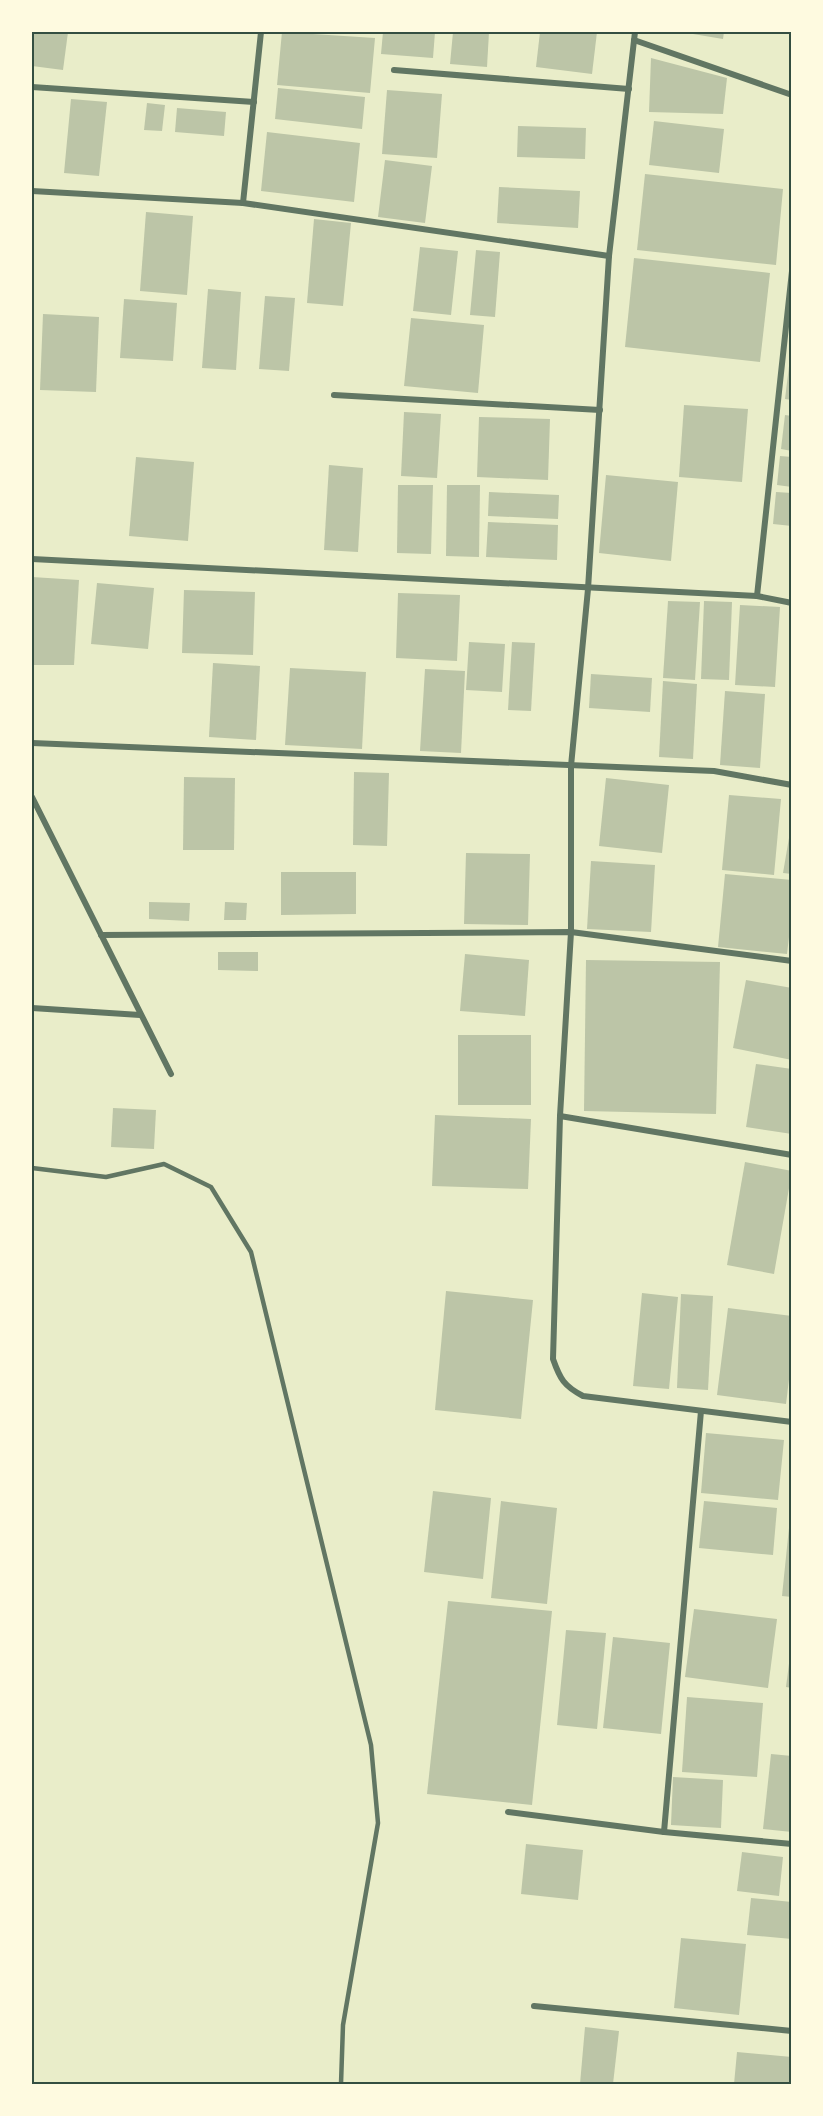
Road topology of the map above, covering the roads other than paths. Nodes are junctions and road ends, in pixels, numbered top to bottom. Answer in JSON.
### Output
{"nodes":[{"id":1,"x":261,"y":32,"type":"edge"},
{"id":2,"x":635,"y":32,"type":"edge"},
{"id":3,"x":634,"y":40,"type":"junction"},
{"id":4,"x":394,"y":70,"type":"dead end"},
{"id":5,"x":32,"y":87,"type":"edge"},
{"id":6,"x":629,"y":89,"type":"junction"},
{"id":7,"x":792,"y":95,"type":"edge"},
{"id":8,"x":254,"y":102,"type":"junction"},
{"id":9,"x":32,"y":191,"type":"edge"},
{"id":10,"x":243,"y":202,"type":"junction"},
{"id":11,"x":609,"y":256,"type":"junction"},
{"id":12,"x":792,"y":271,"type":"edge"},
{"id":13,"x":334,"y":395,"type":"dead end"},
{"id":14,"x":600,"y":410,"type":"junction"},
{"id":15,"x":32,"y":559,"type":"edge"},
{"id":16,"x":588,"y":589,"type":"junction"},
{"id":17,"x":757,"y":597,"type":"junction"},
{"id":18,"x":792,"y":603,"type":"edge"},
{"id":19,"x":32,"y":743,"type":"edge"},
{"id":20,"x":571,"y":766,"type":"junction"},
{"id":21,"x":792,"y":785,"type":"edge"},
{"id":22,"x":32,"y":797,"type":"edge"},
{"id":23,"x":571,"y":932,"type":"junction"},
{"id":24,"x":101,"y":935,"type":"junction"},
{"id":25,"x":792,"y":961,"type":"edge"},
{"id":26,"x":32,"y":1008,"type":"edge"},
{"id":27,"x":140,"y":1015,"type":"junction"},
{"id":28,"x":171,"y":1074,"type":"dead end"},
{"id":29,"x":560,"y":1116,"type":"junction"},
{"id":30,"x":792,"y":1155,"type":"edge"},
{"id":31,"x":32,"y":1168,"type":"edge"},
{"id":32,"x":701,"y":1411,"type":"junction"},
{"id":33,"x":792,"y":1422,"type":"edge"},
{"id":34,"x":508,"y":1812,"type":"dead end"},
{"id":35,"x":664,"y":1832,"type":"junction"},
{"id":36,"x":792,"y":1844,"type":"edge"},
{"id":37,"x":534,"y":2006,"type":"dead end"},
{"id":38,"x":792,"y":2031,"type":"edge"},
{"id":39,"x":341,"y":2085,"type":"edge"}],
"edges":[{"from":1,"to":8,"type":"street"},
{"from":2,"to":3,"type":"street"},
{"from":3,"to":6,"type":"street"},
{"from":3,"to":7,"type":"street"},
{"from":4,"to":6,"type":"street"},
{"from":5,"to":8,"type":"street"},
{"from":6,"to":11,"type":"street"},
{"from":8,"to":10,"type":"street"},
{"from":9,"to":10,"type":"street"},
{"from":10,"to":11,"type":"street"},
{"from":11,"to":14,"type":"street"},
{"from":12,"to":17,"type":"street"},
{"from":13,"to":14,"type":"street"},
{"from":14,"to":16,"type":"street"},
{"from":15,"to":16,"type":"street"},
{"from":16,"to":17,"type":"street"},
{"from":16,"to":20,"type":"street"},
{"from":17,"to":18,"type":"street"},
{"from":19,"to":20,"type":"street"},
{"from":20,"to":21,"type":"street"},
{"from":20,"to":23,"type":"street"},
{"from":22,"to":24,"type":"street"},
{"from":23,"to":24,"type":"street"},
{"from":23,"to":25,"type":"street"},
{"from":23,"to":29,"type":"street"},
{"from":24,"to":27,"type":"street"},
{"from":26,"to":27,"type":"street"},
{"from":27,"to":28,"type":"street"},
{"from":29,"to":30,"type":"street"},
{"from":29,"to":32,"type":"street"},
{"from":31,"to":39,"type":"lane"},
{"from":32,"to":33,"type":"street"},
{"from":32,"to":35,"type":"street"},
{"from":34,"to":35,"type":"street"},
{"from":35,"to":36,"type":"street"},
{"from":37,"to":38,"type":"street"}]}
